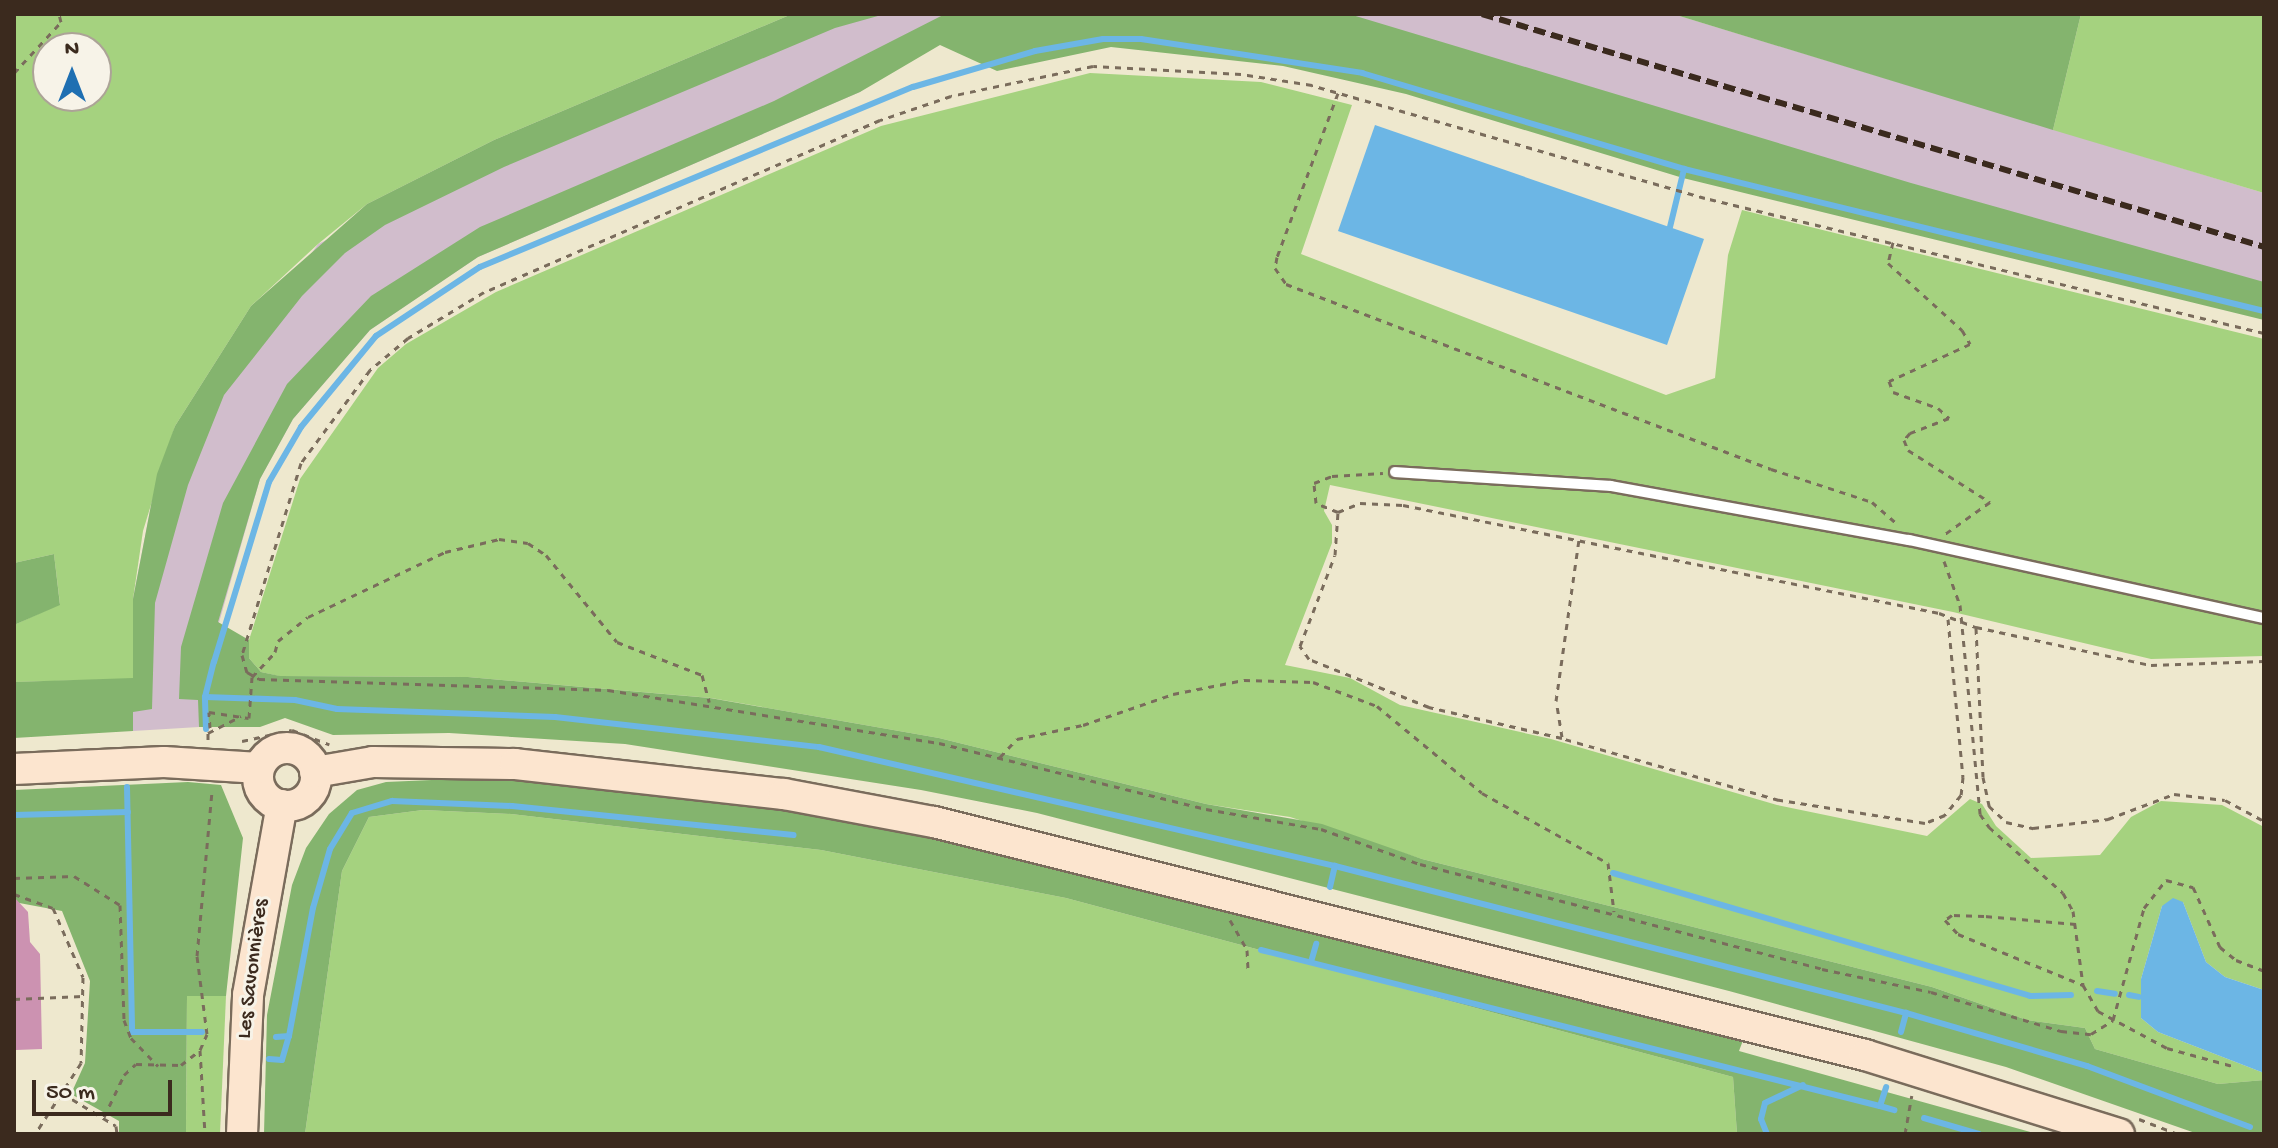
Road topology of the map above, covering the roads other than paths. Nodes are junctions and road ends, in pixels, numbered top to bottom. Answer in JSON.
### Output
{"nodes":[{"id":1,"x":1395,"y":472,"type":"road end"},
{"id":2,"x":2264,"y":618,"type":"edge"},
{"id":3,"x":259,"y":768,"type":"junction"},
{"id":4,"x":14,"y":769,"type":"edge"},
{"id":5,"x":315,"y":772,"type":"junction"},
{"id":6,"x":282,"y":805,"type":"junction"},
{"id":7,"x":242,"y":1134,"type":"edge"},
{"id":8,"x":2119,"y":1134,"type":"edge"}],
"edges":[{"from":1,"to":2,"type":"lane"},
{"from":3,"to":4,"type":"main road"},
{"from":3,"to":5,"type":"main road"},
{"from":3,"to":6,"type":"main road"},
{"from":5,"to":6,"type":"main road"},
{"from":5,"to":8,"type":"main road"},
{"from":6,"to":7,"type":"main road","name":"Les Savonnières"}]}
